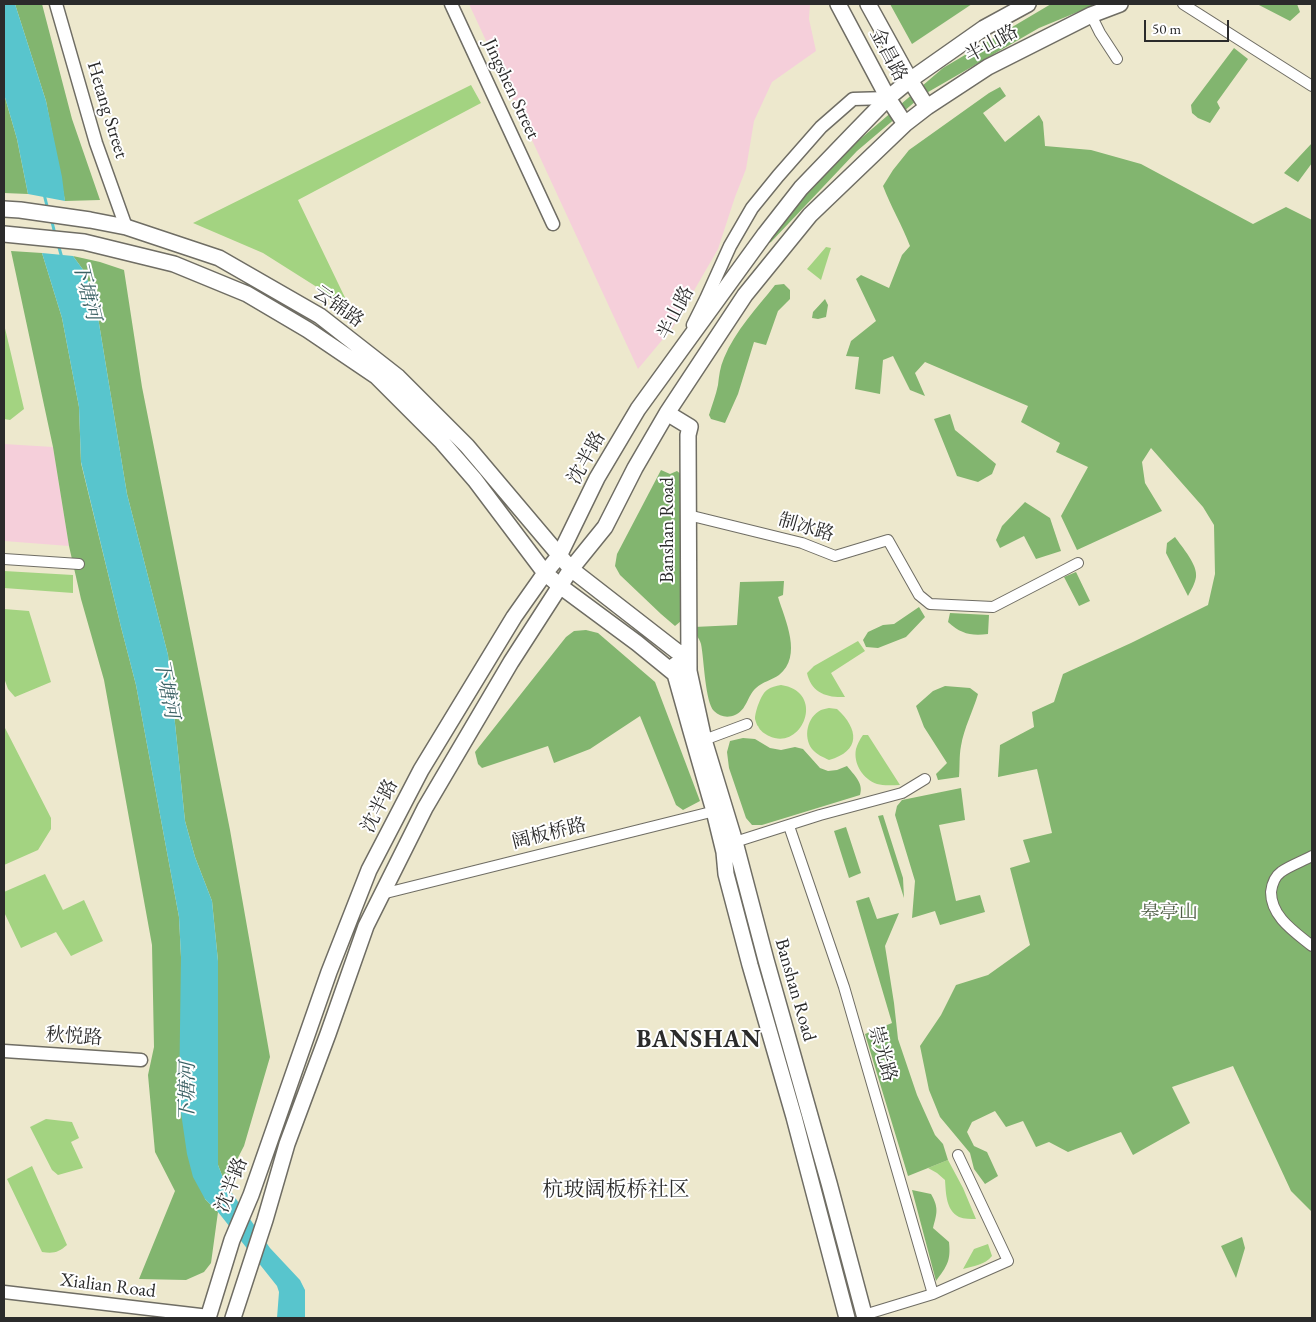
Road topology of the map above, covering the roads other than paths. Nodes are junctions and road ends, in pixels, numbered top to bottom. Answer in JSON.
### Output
{"nodes":[{"id":1,"x":56,"y":4,"type":"edge"},
{"id":2,"x":451,"y":4,"type":"edge"},
{"id":3,"x":838,"y":4,"type":"edge"},
{"id":4,"x":868,"y":4,"type":"edge"},
{"id":5,"x":1028,"y":4,"type":"edge"},
{"id":6,"x":1120,"y":4,"type":"edge"},
{"id":7,"x":1182,"y":4,"type":"edge"},
{"id":8,"x":1091,"y":15,"type":"junction"},
{"id":9,"x":1117,"y":59,"type":"dead end"},
{"id":10,"x":910,"y":80,"type":"junction"},
{"id":11,"x":1312,"y":86,"type":"edge"},
{"id":12,"x":888,"y":98,"type":"junction"},
{"id":13,"x":927,"y":107,"type":"junction"},
{"id":14,"x":904,"y":124,"type":"junction"},
{"id":15,"x":4,"y":209,"type":"edge"},
{"id":16,"x":553,"y":224,"type":"dead end"},
{"id":17,"x":126,"y":226,"type":"junction"},
{"id":18,"x":4,"y":234,"type":"edge"},
{"id":19,"x":676,"y":356,"type":"junction"},
{"id":20,"x":668,"y":413,"type":"junction"},
{"id":21,"x":688,"y":515,"type":"junction"},
{"id":22,"x":559,"y":556,"type":"junction"},
{"id":23,"x":4,"y":560,"type":"edge"},
{"id":24,"x":1078,"y":563,"type":"dead end"},
{"id":25,"x":79,"y":564,"type":"dead end"},
{"id":26,"x":571,"y":568,"type":"junction"},
{"id":27,"x":545,"y":573,"type":"junction"},
{"id":28,"x":560,"y":586,"type":"junction"},
{"id":29,"x":684,"y":668,"type":"junction"},
{"id":30,"x":747,"y":724,"type":"dead end"},
{"id":31,"x":704,"y":740,"type":"junction"},
{"id":32,"x":925,"y":779,"type":"dead end"},
{"id":33,"x":720,"y":810,"type":"junction"},
{"id":34,"x":789,"y":826,"type":"junction"},
{"id":35,"x":735,"y":842,"type":"junction"},
{"id":36,"x":1312,"y":856,"type":"edge"},
{"id":37,"x":382,"y":894,"type":"junction"},
{"id":38,"x":1312,"y":946,"type":"edge"},
{"id":39,"x":4,"y":1051,"type":"edge"},
{"id":40,"x":141,"y":1060,"type":"dead end"},
{"id":41,"x":958,"y":1155,"type":"dead end"},
{"id":42,"x":4,"y":1292,"type":"edge"},
{"id":43,"x":933,"y":1294,"type":"junction"},
{"id":44,"x":208,"y":1317,"type":"edge"},
{"id":45,"x":865,"y":1317,"type":"edge"},
{"id":46,"x":233,"y":1318,"type":"edge"},
{"id":47,"x":846,"y":1318,"type":"edge"}],
"edges":[{"from":1,"to":17,"type":"street","name":"Hetang Street"},
{"from":2,"to":16,"type":"street","name":"Jingshen Street"},
{"from":3,"to":12,"type":"main road","name":"金昌路"},
{"from":4,"to":10,"type":"main road","name":"金昌路"},
{"from":5,"to":10,"type":"main road","name":"半山路"},
{"from":6,"to":8,"type":"main road","name":"半山路"},
{"from":7,"to":11,"type":"street"},
{"from":8,"to":9,"type":"street"},
{"from":8,"to":13,"type":"main road","name":"半山路"},
{"from":10,"to":12,"type":"main road","name":"半山路"},
{"from":10,"to":13,"type":"main road","name":"金昌路"},
{"from":12,"to":14,"type":"main road","name":"金昌路"},
{"from":12,"to":19,"type":"main road","name":"半山路"},
{"from":12,"to":19,"type":"street","name":"半山路"},
{"from":13,"to":14,"type":"main road","name":"半山路"},
{"from":14,"to":20,"type":"main road","name":"半山路"},
{"from":15,"to":17,"type":"main road","name":"云锦路"},
{"from":17,"to":22,"type":"main road","name":"云锦路"},
{"from":18,"to":27,"type":"main road","name":"云锦路"},
{"from":19,"to":22,"type":"main road","name":"沈半路"},
{"from":20,"to":21,"type":"main road","name":"Banshan Road"},
{"from":20,"to":26,"type":"main road","name":"沈半路"},
{"from":21,"to":24,"type":"street","name":"制冰路"},
{"from":21,"to":29,"type":"main road","name":"Banshan Road"},
{"from":22,"to":26,"type":"main road","name":"云锦路"},
{"from":22,"to":27,"type":"main road","name":"沈半路"},
{"from":23,"to":25,"type":"street"},
{"from":26,"to":28,"type":"main road","name":"沈半路"},
{"from":26,"to":29,"type":"main road"},
{"from":27,"to":28,"type":"main road"},
{"from":27,"to":44,"type":"main road","name":"沈半路"},
{"from":28,"to":29,"type":"main road"},
{"from":28,"to":37,"type":"main road","name":"沈半路"},
{"from":29,"to":31,"type":"main road","name":"Banshan Road"},
{"from":29,"to":33,"type":"main road","name":"Banshan Road"},
{"from":30,"to":31,"type":"street"},
{"from":31,"to":33,"type":"main road","name":"Banshan Road"},
{"from":32,"to":34,"type":"street"},
{"from":33,"to":35,"type":"main road","name":"Banshan Road"},
{"from":33,"to":37,"type":"street","name":"阔板桥路"},
{"from":33,"to":47,"type":"main road","name":"Banshan Road"},
{"from":34,"to":35,"type":"street"},
{"from":34,"to":43,"type":"street","name":"崇光路"},
{"from":35,"to":45,"type":"main road","name":"Banshan Road"},
{"from":36,"to":38,"type":"street"},
{"from":37,"to":46,"type":"main road","name":"沈半路"},
{"from":39,"to":40,"type":"street","name":"秋悦路"},
{"from":41,"to":43,"type":"street"},
{"from":42,"to":44,"type":"street","name":"Xialian Road"},
{"from":43,"to":45,"type":"street"}]}
